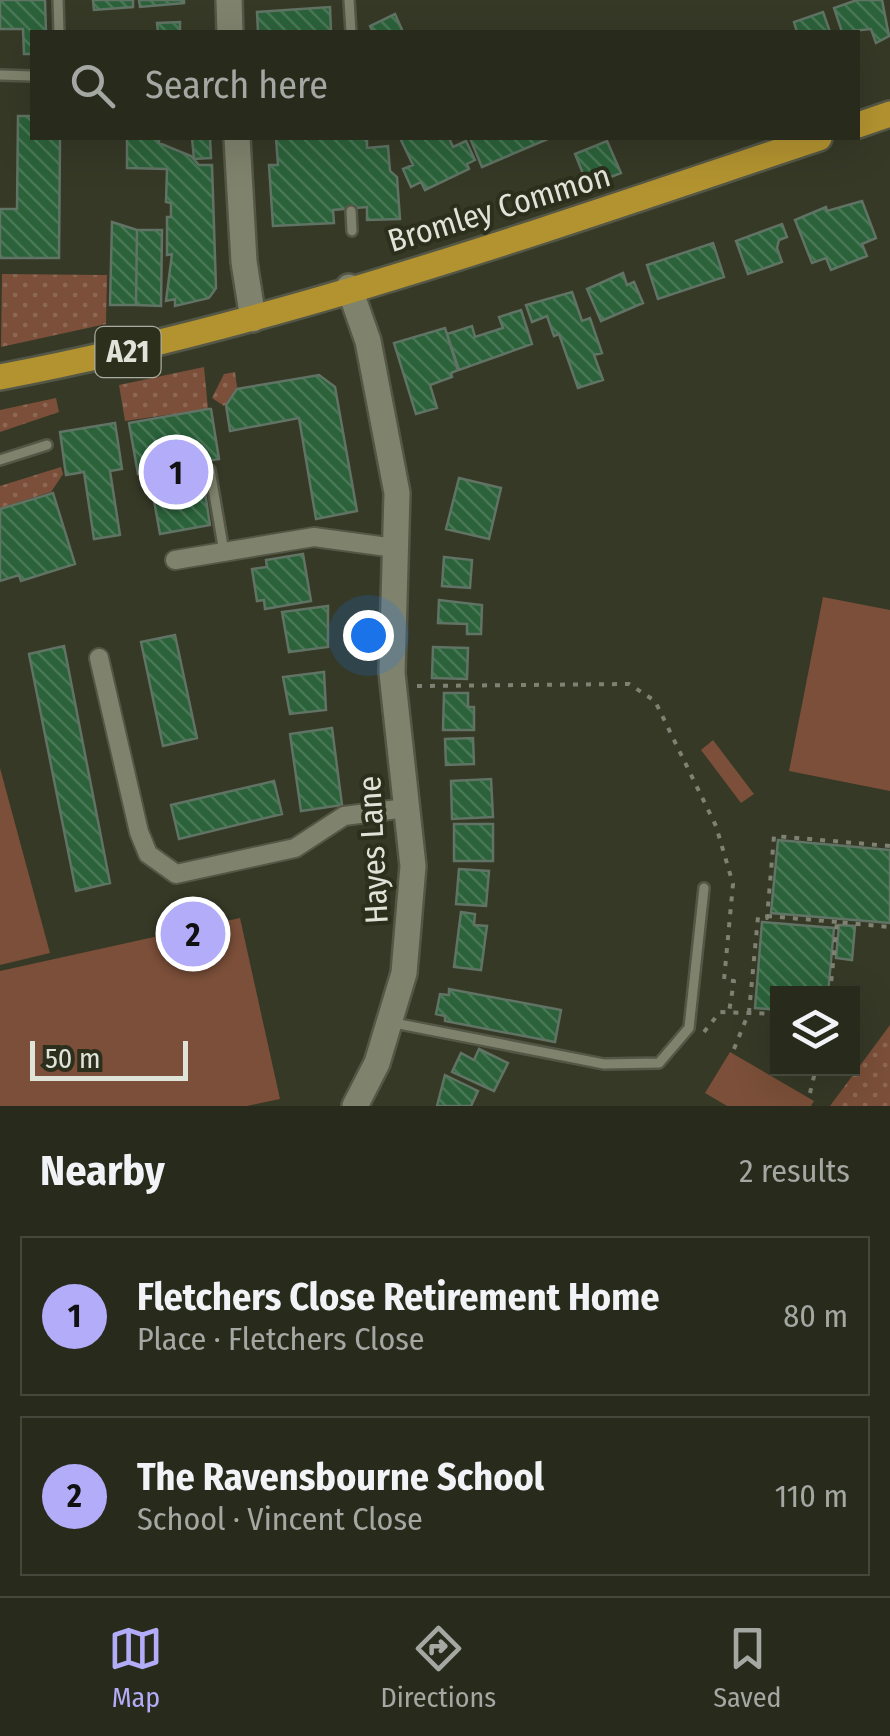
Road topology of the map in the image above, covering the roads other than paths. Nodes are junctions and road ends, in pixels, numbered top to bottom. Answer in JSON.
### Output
{"nodes":[{"id":1,"x":58,"y":0,"type":"edge"},
{"id":2,"x":349,"y":0,"type":"edge"},
{"id":3,"x":235,"y":1,"type":"edge"},
{"id":4,"x":59,"y":30,"type":"edge"},
{"id":5,"x":230,"y":30,"type":"edge"},
{"id":6,"x":352,"y":30,"type":"edge"},
{"id":7,"x":0,"y":75,"type":"edge"},
{"id":8,"x":30,"y":76,"type":"edge"},
{"id":9,"x":890,"y":114,"type":"edge"},
{"id":10,"x":860,"y":124,"type":"edge"},
{"id":11,"x":236,"y":140,"type":"edge"},
{"id":12,"x":813,"y":140,"type":"edge"},
{"id":13,"x":350,"y":211,"type":"dead end"},
{"id":14,"x":352,"y":231,"type":"dead end"},
{"id":15,"x":350,"y":288,"type":"junction"},
{"id":16,"x":254,"y":319,"type":"junction"},
{"id":17,"x":0,"y":378,"type":"edge"},
{"id":18,"x":47,"y":445,"type":"dead end"},
{"id":19,"x":0,"y":460,"type":"edge"},
{"id":20,"x":210,"y":470,"type":"dead end"},
{"id":21,"x":395,"y":548,"type":"junction"},
{"id":22,"x":224,"y":552,"type":"junction"},
{"id":23,"x":175,"y":560,"type":"dead end"},
{"id":24,"x":100,"y":658,"type":"dead end"},
{"id":25,"x":406,"y":808,"type":"junction"},
{"id":26,"x":704,"y":888,"type":"dead end"},
{"id":27,"x":391,"y":1022,"type":"junction"},
{"id":28,"x":355,"y":1106,"type":"edge"}],
"edges":[{"from":1,"to":4,"type":"lane"},
{"from":2,"to":6,"type":"lane"},
{"from":3,"to":5,"type":"main road"},
{"from":7,"to":8,"type":"lane"},
{"from":9,"to":10,"type":"main road"},
{"from":11,"to":16,"type":"main road"},
{"from":12,"to":15,"type":"main road","name":"Bromley Common","number":"A21"},
{"from":13,"to":14,"type":"lane"},
{"from":15,"to":16,"type":"main road","name":"Bromley Common","number":"A21"},
{"from":15,"to":21,"type":"main road","name":"Hayes Lane"},
{"from":16,"to":17,"type":"main road","number":"A21"},
{"from":18,"to":19,"type":"lane"},
{"from":20,"to":22,"type":"lane"},
{"from":21,"to":22,"type":"street"},
{"from":21,"to":25,"type":"main road","name":"Hayes Lane"},
{"from":22,"to":23,"type":"street"},
{"from":24,"to":25,"type":"street"},
{"from":25,"to":27,"type":"main road","name":"Hayes Lane"},
{"from":26,"to":27,"type":"lane"},
{"from":27,"to":28,"type":"main road","name":"Hayes Lane"}]}
